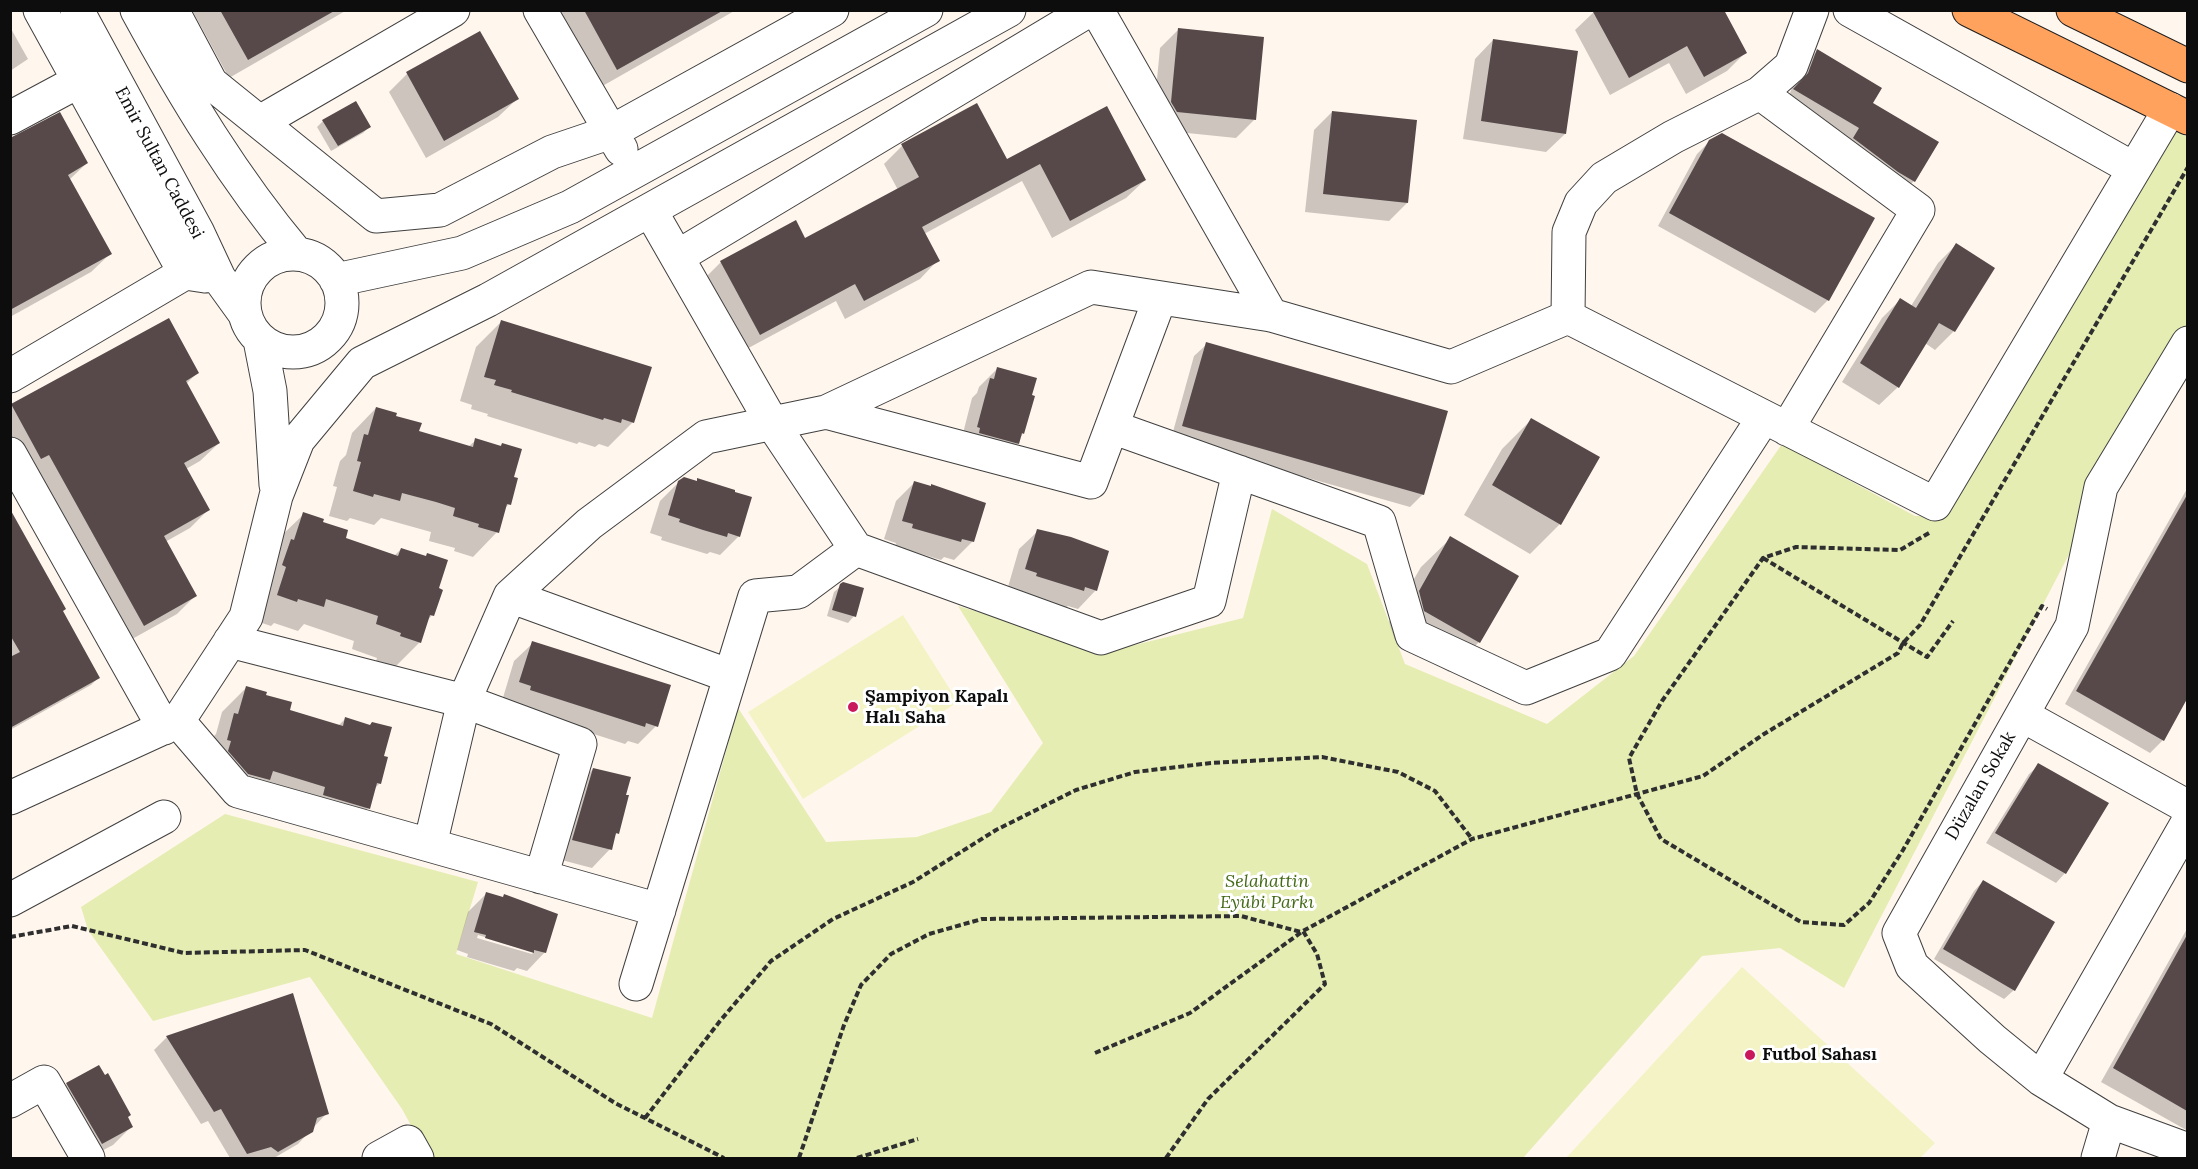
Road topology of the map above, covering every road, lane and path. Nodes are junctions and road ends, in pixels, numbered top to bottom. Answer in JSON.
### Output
{"nodes":[{"id":1,"x":40,"y":10,"type":"edge"},
{"id":2,"x":76,"y":10,"type":"edge"},
{"id":3,"x":137,"y":10,"type":"edge"},
{"id":4,"x":172,"y":10,"type":"edge"},
{"id":5,"x":453,"y":10,"type":"edge"},
{"id":6,"x":540,"y":10,"type":"edge"},
{"id":7,"x":832,"y":10,"type":"edge"},
{"id":8,"x":926,"y":10,"type":"edge"},
{"id":9,"x":1009,"y":10,"type":"edge"},
{"id":10,"x":1089,"y":10,"type":"edge"},
{"id":11,"x":1097,"y":10,"type":"edge"},
{"id":12,"x":1812,"y":10,"type":"edge"},
{"id":13,"x":1850,"y":10,"type":"edge"},
{"id":14,"x":1969,"y":10,"type":"edge"},
{"id":15,"x":2073,"y":10,"type":"edge"},
{"id":16,"x":2187,"y":66,"type":"edge"},
{"id":17,"x":79,"y":81,"type":"junction"},
{"id":18,"x":1760,"y":93,"type":"junction"},
{"id":19,"x":2179,"y":113,"type":"edge"},
{"id":20,"x":10,"y":118,"type":"edge"},
{"id":21,"x":260,"y":122,"type":"junction"},
{"id":22,"x":611,"y":132,"type":"junction"},
{"id":23,"x":2187,"y":167,"type":"edge"},
{"id":24,"x":2134,"y":169,"type":"junction"},
{"id":25,"x":635,"y":171,"type":"junction"},
{"id":26,"x":650,"y":210,"type":"junction"},
{"id":27,"x":297,"y":254,"type":"junction"},
{"id":28,"x":677,"y":257,"type":"junction"},
{"id":29,"x":185,"y":273,"type":"junction"},
{"id":30,"x":219,"y":278,"type":"junction"},
{"id":31,"x":336,"y":280,"type":"junction"},
{"id":32,"x":1160,"y":298,"type":"junction"},
{"id":33,"x":1271,"y":315,"type":"junction"},
{"id":34,"x":1568,"y":317,"type":"junction"},
{"id":35,"x":253,"y":327,"type":"junction"},
{"id":36,"x":2187,"y":343,"type":"edge"},
{"id":37,"x":308,"y":350,"type":"junction"},
{"id":38,"x":362,"y":363,"type":"junction"},
{"id":39,"x":10,"y":376,"type":"edge"},
{"id":40,"x":826,"y":411,"type":"junction"},
{"id":41,"x":772,"y":423,"type":"junction"},
{"id":42,"x":1775,"y":423,"type":"junction"},
{"id":43,"x":1112,"y":426,"type":"junction"},
{"id":44,"x":10,"y":454,"type":"edge"},
{"id":45,"x":1239,"y":472,"type":"junction"},
{"id":46,"x":276,"y":496,"type":"junction"},
{"id":47,"x":1935,"y":504,"type":"junction"},
{"id":48,"x":856,"y":549,"type":"junction"},
{"id":49,"x":1763,"y":558,"type":"junction"},
{"id":50,"x":510,"y":596,"type":"junction"},
{"id":51,"x":1953,"y":621,"type":"dead end"},
{"id":52,"x":2072,"y":626,"type":"junction"},
{"id":53,"x":230,"y":641,"type":"junction"},
{"id":54,"x":1903,"y":643,"type":"junction"},
{"id":55,"x":730,"y":676,"type":"junction"},
{"id":56,"x":464,"y":701,"type":"junction"},
{"id":57,"x":2022,"y":715,"type":"junction"},
{"id":58,"x":171,"y":724,"type":"junction"},
{"id":59,"x":1637,"y":794,"type":"junction"},
{"id":60,"x":10,"y":798,"type":"edge"},
{"id":61,"x":2187,"y":807,"type":"edge"},
{"id":62,"x":164,"y":817,"type":"dead end"},
{"id":63,"x":2187,"y":822,"type":"edge"},
{"id":64,"x":1472,"y":839,"type":"junction"},
{"id":65,"x":430,"y":845,"type":"junction"},
{"id":66,"x":541,"y":877,"type":"junction"},
{"id":67,"x":10,"y":900,"type":"edge"},
{"id":68,"x":659,"y":910,"type":"junction"},
{"id":69,"x":1302,"y":931,"type":"junction"},
{"id":70,"x":10,"y":937,"type":"edge"},
{"id":71,"x":636,"y":984,"type":"dead end"},
{"id":72,"x":1095,"y":1053,"type":"dead end"},
{"id":73,"x":2041,"y":1079,"type":"junction"},
{"id":74,"x":10,"y":1101,"type":"edge"},
{"id":75,"x":645,"y":1118,"type":"junction"},
{"id":76,"x":2109,"y":1121,"type":"junction"},
{"id":77,"x":918,"y":1139,"type":"dead end"},
{"id":78,"x":2167,"y":1150,"type":"edge"},
{"id":79,"x":87,"y":1158,"type":"edge"},
{"id":80,"x":379,"y":1158,"type":"edge"},
{"id":81,"x":417,"y":1158,"type":"edge"},
{"id":82,"x":724,"y":1158,"type":"edge"},
{"id":83,"x":799,"y":1158,"type":"edge"},
{"id":84,"x":857,"y":1158,"type":"edge"},
{"id":85,"x":1166,"y":1158,"type":"edge"},
{"id":86,"x":2098,"y":1158,"type":"edge"}],
"edges":[{"from":1,"to":17,"type":"street"},
{"from":2,"to":30,"type":"street","name":"Emir Sultan Caddesi"},
{"from":3,"to":27,"type":"street"},
{"from":4,"to":21,"type":"street"},
{"from":5,"to":21,"type":"street"},
{"from":6,"to":22,"type":"street"},
{"from":7,"to":22,"type":"street"},
{"from":8,"to":25,"type":"street"},
{"from":9,"to":26,"type":"street"},
{"from":10,"to":28,"type":"street"},
{"from":11,"to":33,"type":"street"},
{"from":12,"to":18,"type":"street"},
{"from":13,"to":24,"type":"street"},
{"from":14,"to":19,"type":"main road"},
{"from":15,"to":16,"type":"main road"},
{"from":17,"to":20,"type":"street"},
{"from":17,"to":29,"type":"street"},
{"from":18,"to":34,"type":"street"},
{"from":18,"to":42,"type":"street"},
{"from":19,"to":24,"type":"street"},
{"from":21,"to":22,"type":"street"},
{"from":22,"to":25,"type":"street"},
{"from":23,"to":54,"type":"path"},
{"from":24,"to":47,"type":"street"},
{"from":25,"to":31,"type":"street"},
{"from":26,"to":28,"type":"street"},
{"from":26,"to":38,"type":"street"},
{"from":27,"to":31,"type":"street"},
{"from":27,"to":35,"type":"street"},
{"from":28,"to":41,"type":"street"},
{"from":29,"to":30,"type":"street"},
{"from":29,"to":39,"type":"street"},
{"from":30,"to":35,"type":"street","name":"Emir Sultan Caddesi"},
{"from":31,"to":37,"type":"street"},
{"from":32,"to":33,"type":"street"},
{"from":32,"to":40,"type":"street"},
{"from":32,"to":43,"type":"street"},
{"from":33,"to":34,"type":"street"},
{"from":34,"to":42,"type":"street"},
{"from":35,"to":37,"type":"street"},
{"from":35,"to":46,"type":"street"},
{"from":36,"to":52,"type":"street","name":"Düzalan Sokak"},
{"from":37,"to":38,"type":"street"},
{"from":38,"to":46,"type":"street"},
{"from":40,"to":41,"type":"street"},
{"from":40,"to":43,"type":"street"},
{"from":41,"to":48,"type":"street"},
{"from":41,"to":50,"type":"street"},
{"from":42,"to":45,"type":"street"},
{"from":42,"to":47,"type":"street"},
{"from":43,"to":45,"type":"street"},
{"from":44,"to":58,"type":"street"},
{"from":45,"to":48,"type":"street"},
{"from":46,"to":53,"type":"street"},
{"from":47,"to":49,"type":"path"},
{"from":48,"to":55,"type":"street"},
{"from":49,"to":54,"type":"path"},
{"from":49,"to":59,"type":"path"},
{"from":50,"to":55,"type":"street"},
{"from":50,"to":56,"type":"street"},
{"from":51,"to":54,"type":"path"},
{"from":52,"to":57,"type":"street","name":"Düzalan Sokak"},
{"from":52,"to":59,"type":"path"},
{"from":53,"to":56,"type":"street"},
{"from":53,"to":58,"type":"street"},
{"from":54,"to":59,"type":"path"},
{"from":55,"to":68,"type":"street"},
{"from":56,"to":65,"type":"street"},
{"from":56,"to":66,"type":"street"},
{"from":57,"to":61,"type":"street"},
{"from":57,"to":73,"type":"street","name":"Düzalan Sokak"},
{"from":58,"to":60,"type":"street"},
{"from":58,"to":65,"type":"street"},
{"from":59,"to":64,"type":"path"},
{"from":62,"to":67,"type":"street"},
{"from":63,"to":73,"type":"street"},
{"from":64,"to":69,"type":"path"},
{"from":64,"to":75,"type":"path"},
{"from":65,"to":66,"type":"street"},
{"from":66,"to":68,"type":"street"},
{"from":68,"to":71,"type":"street"},
{"from":69,"to":72,"type":"path"},
{"from":69,"to":83,"type":"path"},
{"from":69,"to":85,"type":"path"},
{"from":70,"to":75,"type":"path"},
{"from":73,"to":76,"type":"street","name":"Düzalan Sokak"},
{"from":74,"to":79,"type":"street"},
{"from":75,"to":82,"type":"path"},
{"from":76,"to":78,"type":"street","name":"Düzalan Sokak"},
{"from":76,"to":86,"type":"street"},
{"from":77,"to":84,"type":"path"},
{"from":80,"to":81,"type":"street"}]}
